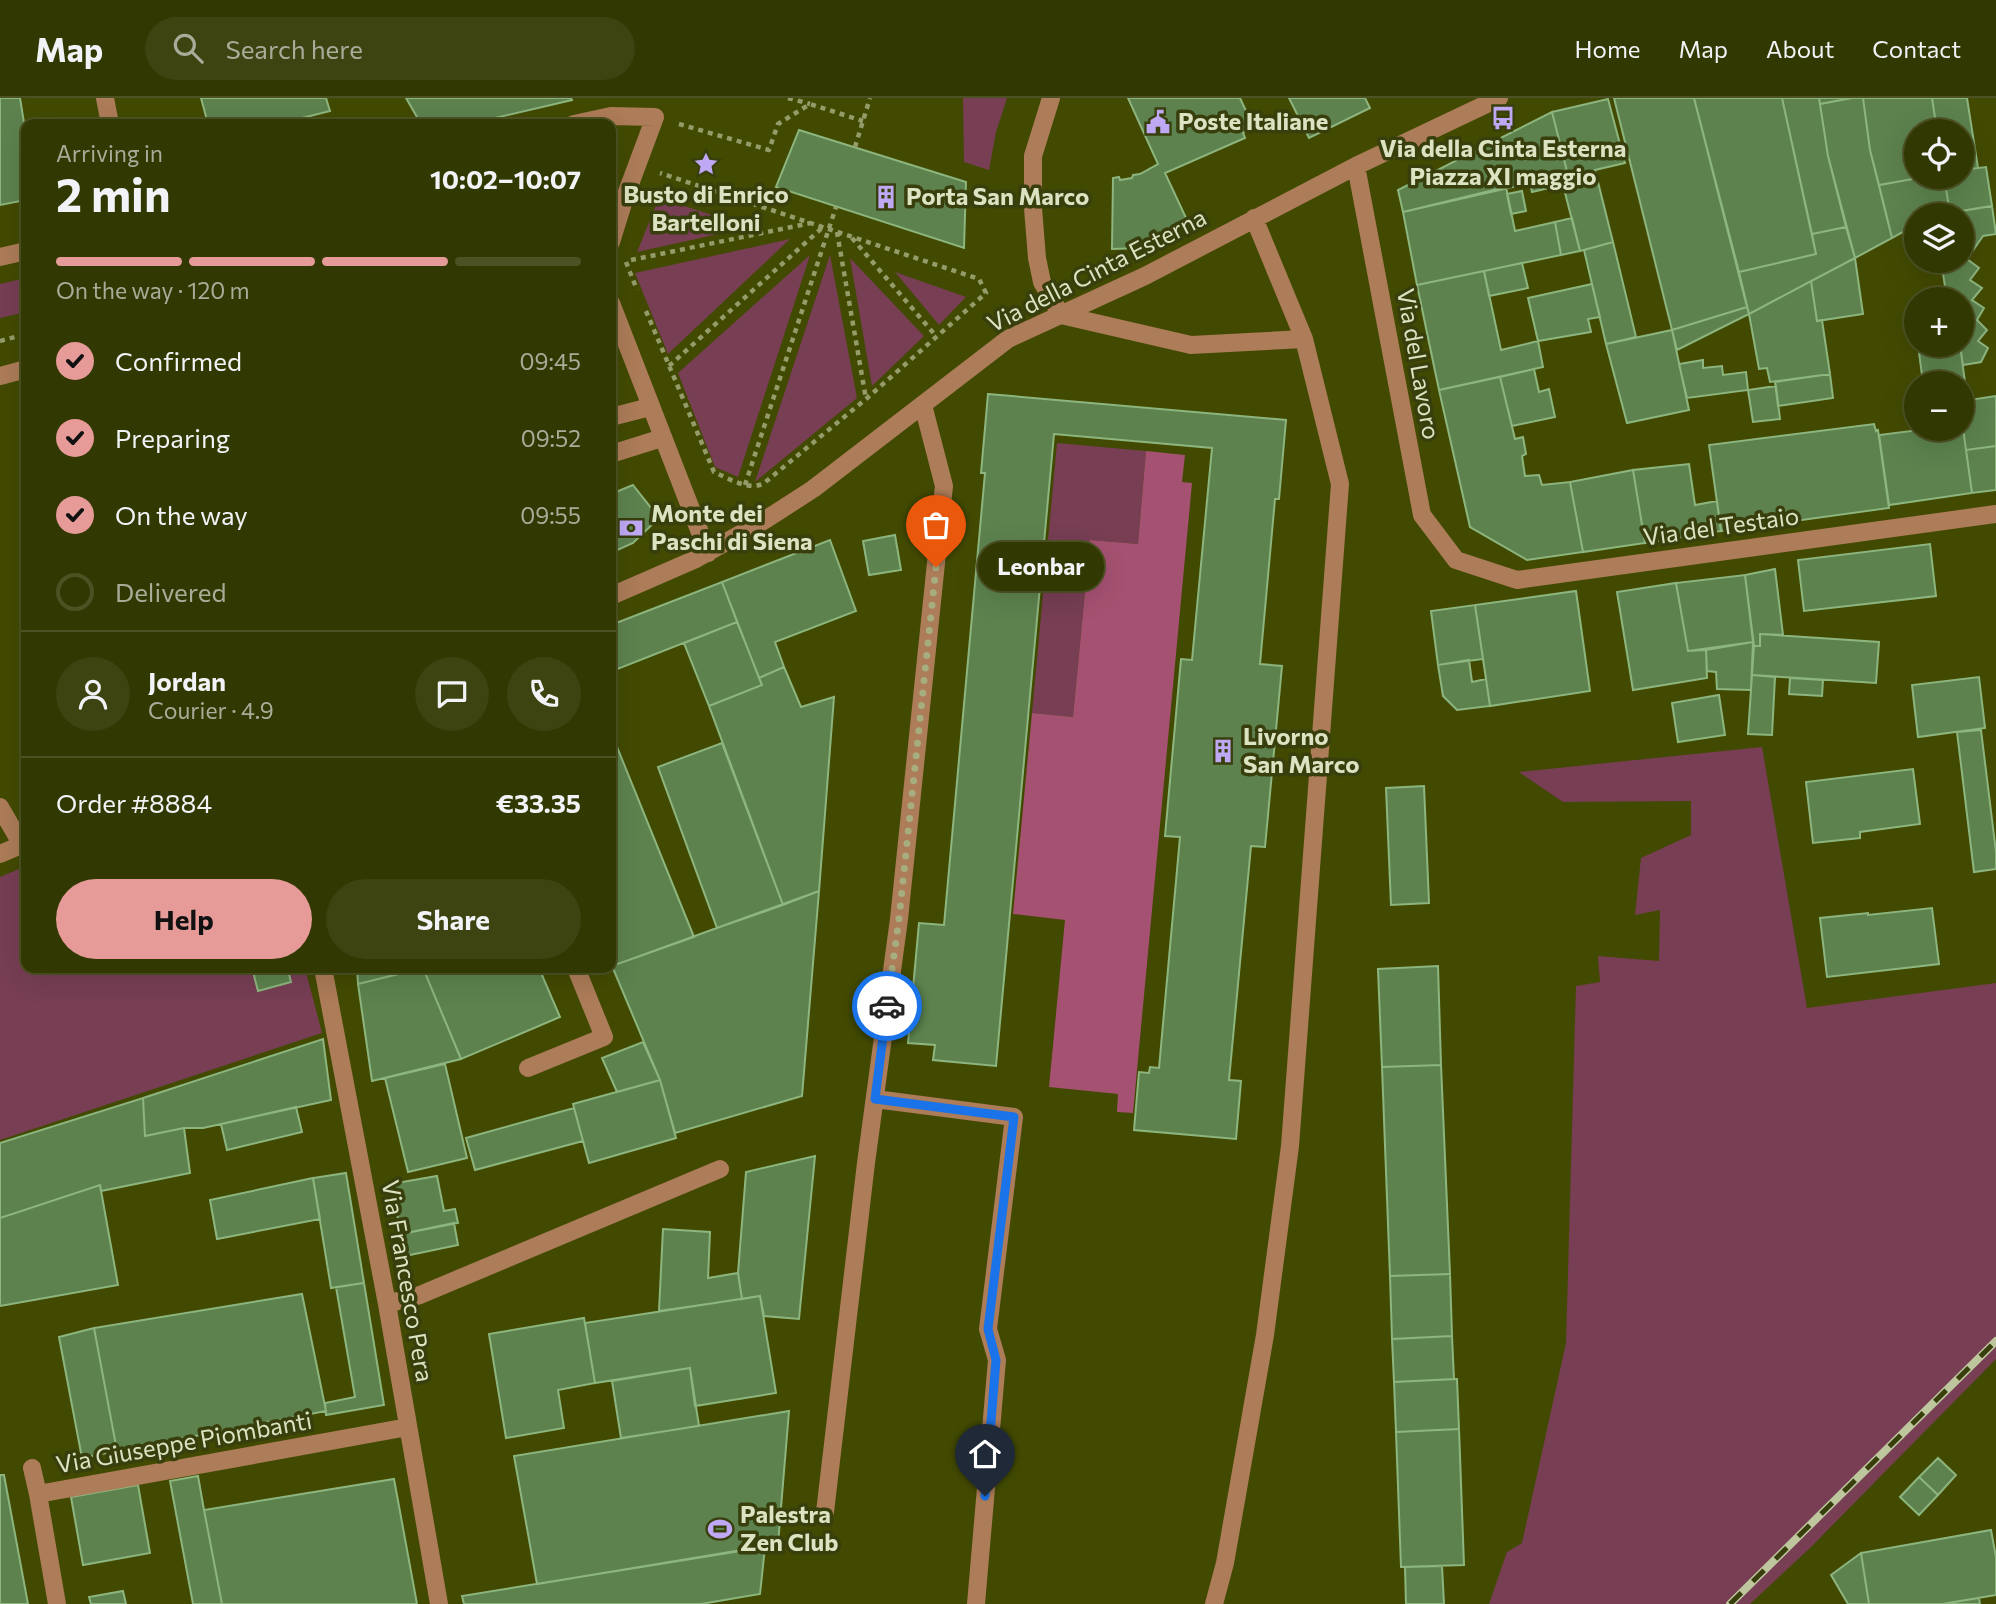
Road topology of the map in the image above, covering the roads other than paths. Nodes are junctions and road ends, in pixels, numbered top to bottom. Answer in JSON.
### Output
{"nodes":[{"id":1,"x":105,"y":98,"type":"edge"},
{"id":2,"x":1051,"y":98,"type":"edge"},
{"id":3,"x":1499,"y":98,"type":"edge"},
{"id":4,"x":109,"y":119,"type":"edge"},
{"id":5,"x":597,"y":119,"type":"edge"},
{"id":6,"x":1356,"y":166,"type":"junction"},
{"id":7,"x":1254,"y":218,"type":"junction"},
{"id":8,"x":616,"y":226,"type":"edge"},
{"id":9,"x":21,"y":252,"type":"edge"},
{"id":10,"x":0,"y":257,"type":"edge"},
{"id":11,"x":1061,"y":315,"type":"junction"},
{"id":12,"x":616,"y":316,"type":"edge"},
{"id":13,"x":1304,"y":339,"type":"junction"},
{"id":14,"x":21,"y":370,"type":"edge"},
{"id":15,"x":0,"y":376,"type":"edge"},
{"id":16,"x":923,"y":405,"type":"junction"},
{"id":17,"x":650,"y":407,"type":"junction"},
{"id":18,"x":616,"y":416,"type":"edge"},
{"id":19,"x":662,"y":438,"type":"junction"},
{"id":20,"x":616,"y":452,"type":"edge"},
{"id":21,"x":1996,"y":514,"type":"edge"},
{"id":22,"x":708,"y":553,"type":"junction"},
{"id":23,"x":1456,"y":560,"type":"joint"},
{"id":24,"x":616,"y":594,"type":"edge"},
{"id":25,"x":0,"y":807,"type":"edge"},
{"id":26,"x":21,"y":839,"type":"edge"},
{"id":27,"x":21,"y":845,"type":"edge"},
{"id":28,"x":0,"y":854,"type":"edge"},
{"id":29,"x":324,"y":973,"type":"edge"},
{"id":30,"x":578,"y":973,"type":"edge"},
{"id":31,"x":528,"y":1068,"type":"dead end"},
{"id":32,"x":875,"y":1099,"type":"junction"},
{"id":33,"x":720,"y":1169,"type":"dead end"},
{"id":34,"x":387,"y":1304,"type":"junction"},
{"id":35,"x":408,"y":1427,"type":"junction"},
{"id":36,"x":32,"y":1468,"type":"dead end"},
{"id":37,"x":38,"y":1494,"type":"junction"},
{"id":38,"x":825,"y":1512,"type":"dead end"},
{"id":39,"x":57,"y":1604,"type":"edge"},
{"id":40,"x":439,"y":1604,"type":"edge"},
{"id":41,"x":976,"y":1604,"type":"edge"},
{"id":42,"x":1214,"y":1604,"type":"edge"}],
"edges":[{"from":1,"to":4,"type":"street"},
{"from":2,"to":11,"type":"street"},
{"from":3,"to":6,"type":"street","name":"Via della Cinta Esterna"},
{"from":5,"to":8,"type":"street"},
{"from":6,"to":7,"type":"street","name":"Via della Cinta Esterna"},
{"from":6,"to":23,"type":"street","name":"Via del Lavoro"},
{"from":7,"to":11,"type":"street","name":"Via della Cinta Esterna"},
{"from":7,"to":13,"type":"street"},
{"from":9,"to":10,"type":"street"},
{"from":11,"to":13,"type":"street"},
{"from":11,"to":16,"type":"street","name":"Via della Cinta Esterna"},
{"from":12,"to":17,"type":"street"},
{"from":13,"to":42,"type":"street"},
{"from":14,"to":15,"type":"street"},
{"from":16,"to":22,"type":"street","name":"Via della Cinta Esterna"},
{"from":16,"to":32,"type":"street"},
{"from":17,"to":18,"type":"street"},
{"from":17,"to":19,"type":"street"},
{"from":19,"to":20,"type":"street"},
{"from":19,"to":22,"type":"street"},
{"from":21,"to":23,"type":"street","name":"Via del Testaio"},
{"from":22,"to":24,"type":"street","name":"Via della Cinta Esterna"},
{"from":25,"to":26,"type":"street"},
{"from":27,"to":28,"type":"street"},
{"from":29,"to":34,"type":"street","name":"Via Francesco Pera"},
{"from":30,"to":31,"type":"street"},
{"from":32,"to":38,"type":"street"},
{"from":32,"to":41,"type":"street"},
{"from":33,"to":34,"type":"street"},
{"from":34,"to":35,"type":"street","name":"Via Francesco Pera"},
{"from":35,"to":37,"type":"street","name":"Via Giuseppe Piombanti"},
{"from":35,"to":40,"type":"street","name":"Via Francesco Pera"},
{"from":36,"to":37,"type":"street"},
{"from":37,"to":39,"type":"street","name":"Via Giuseppe Piombanti"}]}
